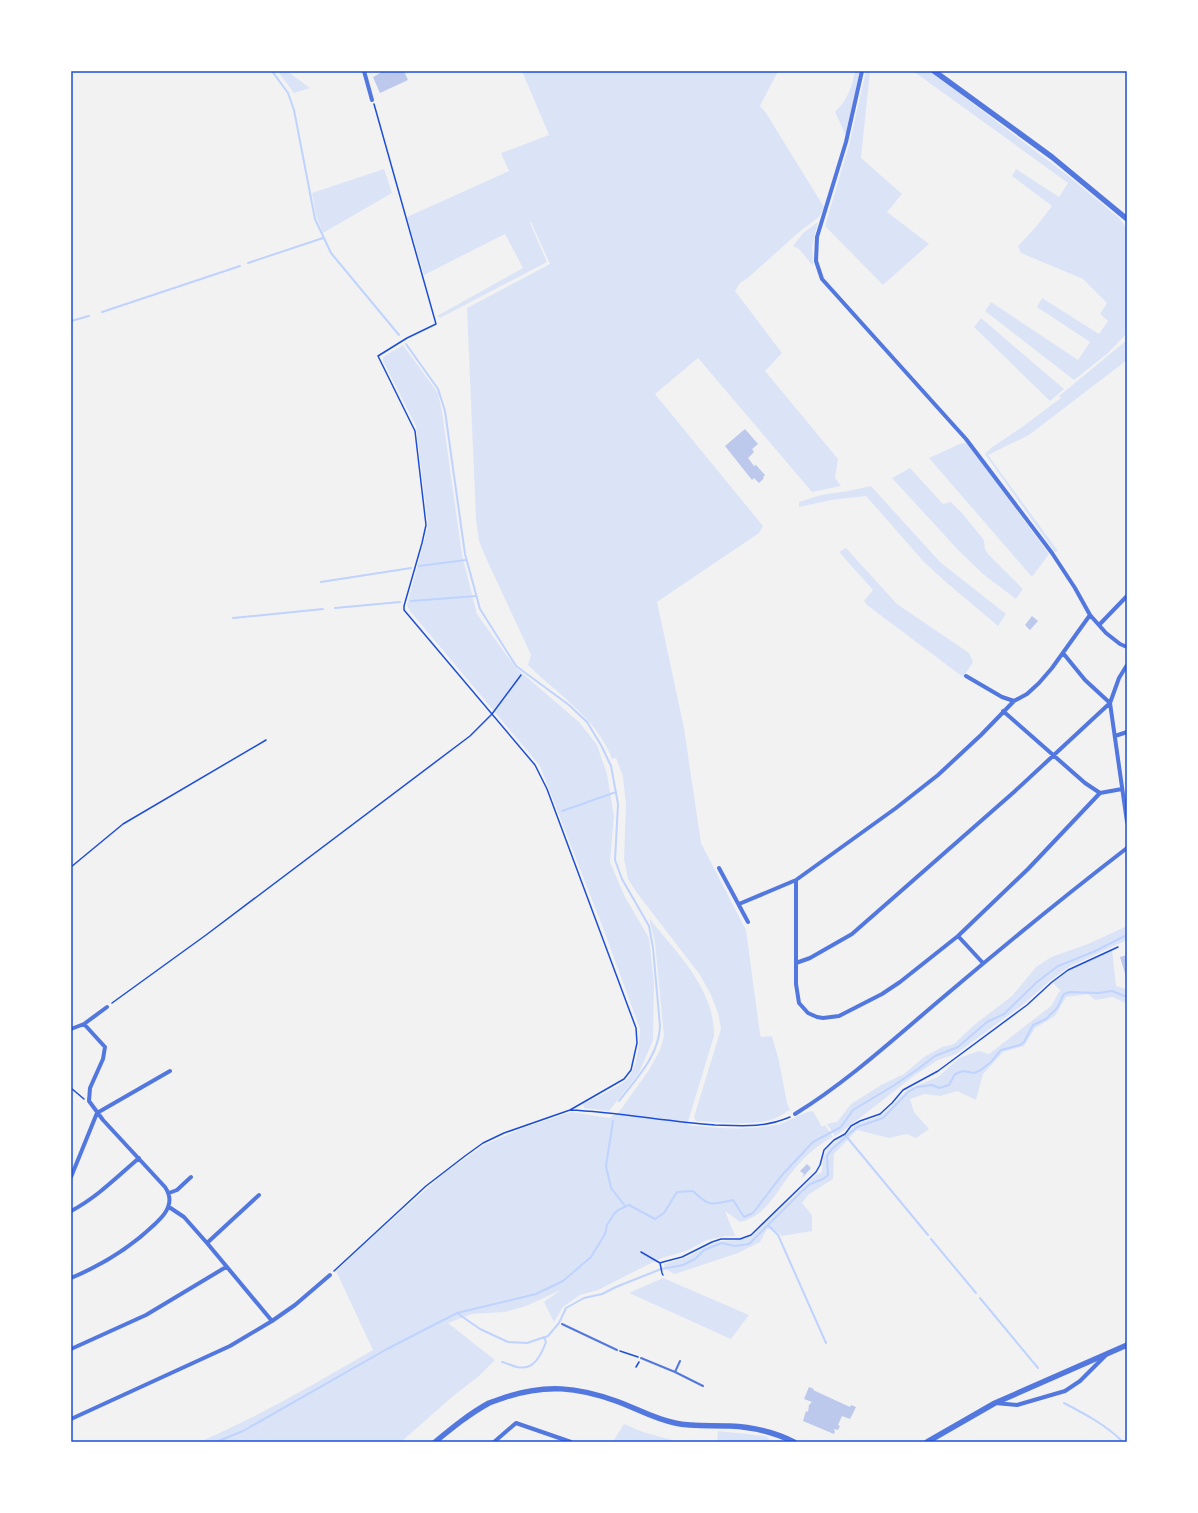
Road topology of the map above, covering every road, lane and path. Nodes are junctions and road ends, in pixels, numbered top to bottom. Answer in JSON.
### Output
{"nodes":[{"id":1,"x":364,"y":71,"type":"edge"},
{"id":2,"x":862,"y":71,"type":"edge"},
{"id":3,"x":934,"y":71,"type":"edge"},
{"id":4,"x":372,"y":100,"type":"joint"},
{"id":5,"x":1127,"y":219,"type":"edge"},
{"id":6,"x":1127,"y":596,"type":"edge"},
{"id":7,"x":1090,"y":615,"type":"junction"},
{"id":8,"x":1099,"y":625,"type":"junction"},
{"id":9,"x":1127,"y":648,"type":"edge"},
{"id":10,"x":1063,"y":653,"type":"junction"},
{"id":11,"x":1127,"y":665,"type":"edge"},
{"id":12,"x":520,"y":674,"type":"dead end"},
{"id":13,"x":966,"y":676,"type":"dead end"},
{"id":14,"x":1014,"y":701,"type":"junction"},
{"id":15,"x":1110,"y":702,"type":"junction"},
{"id":16,"x":1003,"y":711,"type":"junction"},
{"id":17,"x":492,"y":714,"type":"junction"},
{"id":18,"x":1127,"y":732,"type":"edge"},
{"id":19,"x":1115,"y":736,"type":"junction"},
{"id":20,"x":266,"y":740,"type":"dead end"},
{"id":21,"x":1054,"y":755,"type":"junction"},
{"id":22,"x":1122,"y":789,"type":"junction"},
{"id":23,"x":1100,"y":794,"type":"junction"},
{"id":24,"x":1127,"y":822,"type":"edge"},
{"id":25,"x":1127,"y":848,"type":"edge"},
{"id":26,"x":71,"y":867,"type":"edge"},
{"id":27,"x":719,"y":868,"type":"dead end"},
{"id":28,"x":796,"y":880,"type":"junction"},
{"id":29,"x":739,"y":904,"type":"junction"},
{"id":30,"x":748,"y":922,"type":"dead end"},
{"id":31,"x":958,"y":936,"type":"junction"},
{"id":32,"x":1118,"y":947,"type":"dead end"},
{"id":33,"x":796,"y":963,"type":"junction"},
{"id":34,"x":983,"y":963,"type":"junction"},
{"id":35,"x":107,"y":1007,"type":"joint"},
{"id":36,"x":84,"y":1024,"type":"junction"},
{"id":37,"x":71,"y":1029,"type":"edge"},
{"id":38,"x":170,"y":1071,"type":"dead end"},
{"id":39,"x":71,"y":1088,"type":"edge"},
{"id":40,"x":89,"y":1101,"type":"junction"},
{"id":41,"x":570,"y":1110,"type":"junction"},
{"id":42,"x":98,"y":1113,"type":"junction"},
{"id":43,"x":795,"y":1114,"type":"joint"},
{"id":44,"x":138,"y":1158,"type":"junction"},
{"id":45,"x":191,"y":1177,"type":"dead end"},
{"id":46,"x":71,"y":1178,"type":"edge"},
{"id":47,"x":169,"y":1194,"type":"junction"},
{"id":48,"x":259,"y":1195,"type":"dead end"},
{"id":49,"x":169,"y":1206,"type":"junction"},
{"id":50,"x":71,"y":1211,"type":"edge"},
{"id":51,"x":207,"y":1243,"type":"junction"},
{"id":52,"x":641,"y":1252,"type":"dead end"},
{"id":53,"x":660,"y":1264,"type":"junction"},
{"id":54,"x":226,"y":1267,"type":"junction"},
{"id":55,"x":662,"y":1274,"type":"dead end"},
{"id":56,"x":330,"y":1275,"type":"joint"},
{"id":57,"x":71,"y":1278,"type":"edge"},
{"id":58,"x":272,"y":1321,"type":"junction"},
{"id":59,"x":562,"y":1324,"type":"dead end"},
{"id":60,"x":1127,"y":1345,"type":"edge"},
{"id":61,"x":71,"y":1349,"type":"edge"},
{"id":62,"x":617,"y":1350,"type":"joint"},
{"id":63,"x":1109,"y":1353,"type":"junction"},
{"id":64,"x":641,"y":1358,"type":"junction"},
{"id":65,"x":680,"y":1361,"type":"dead end"},
{"id":66,"x":636,"y":1367,"type":"dead end"},
{"id":67,"x":675,"y":1372,"type":"junction"},
{"id":68,"x":703,"y":1386,"type":"dead end"},
{"id":69,"x":995,"y":1404,"type":"junction"},
{"id":70,"x":71,"y":1419,"type":"edge"},
{"id":71,"x":435,"y":1442,"type":"edge"},
{"id":72,"x":494,"y":1442,"type":"edge"},
{"id":73,"x":570,"y":1442,"type":"edge"},
{"id":74,"x":794,"y":1442,"type":"edge"},
{"id":75,"x":927,"y":1442,"type":"edge"}],
"edges":[{"from":1,"to":4,"type":"street"},
{"from":2,"to":7,"type":"street"},
{"from":3,"to":5,"type":"street"},
{"from":4,"to":17,"type":"path"},
{"from":6,"to":8,"type":"street"},
{"from":7,"to":8,"type":"street"},
{"from":7,"to":10,"type":"street"},
{"from":8,"to":9,"type":"street"},
{"from":10,"to":14,"type":"street"},
{"from":10,"to":15,"type":"street"},
{"from":11,"to":15,"type":"street"},
{"from":12,"to":17,"type":"path"},
{"from":13,"to":14,"type":"street"},
{"from":14,"to":16,"type":"street"},
{"from":15,"to":19,"type":"street"},
{"from":15,"to":21,"type":"street"},
{"from":16,"to":21,"type":"street"},
{"from":16,"to":28,"type":"street"},
{"from":17,"to":35,"type":"path"},
{"from":17,"to":41,"type":"path"},
{"from":18,"to":19,"type":"street"},
{"from":19,"to":22,"type":"street"},
{"from":20,"to":26,"type":"path"},
{"from":21,"to":23,"type":"street"},
{"from":21,"to":33,"type":"street"},
{"from":22,"to":23,"type":"street"},
{"from":22,"to":24,"type":"street"},
{"from":23,"to":31,"type":"street"},
{"from":25,"to":34,"type":"street"},
{"from":27,"to":29,"type":"street"},
{"from":28,"to":29,"type":"street"},
{"from":28,"to":33,"type":"street"},
{"from":29,"to":30,"type":"street"},
{"from":31,"to":33,"type":"street"},
{"from":31,"to":34,"type":"street"},
{"from":32,"to":53,"type":"path"},
{"from":34,"to":43,"type":"street"},
{"from":35,"to":36,"type":"street"},
{"from":36,"to":37,"type":"street"},
{"from":36,"to":40,"type":"street"},
{"from":38,"to":42,"type":"street"},
{"from":39,"to":40,"type":"path"},
{"from":40,"to":42,"type":"street"},
{"from":41,"to":43,"type":"path"},
{"from":41,"to":56,"type":"path"},
{"from":42,"to":44,"type":"street"},
{"from":42,"to":46,"type":"street"},
{"from":44,"to":47,"type":"street"},
{"from":44,"to":50,"type":"street"},
{"from":45,"to":47,"type":"street"},
{"from":47,"to":49,"type":"street"},
{"from":48,"to":51,"type":"street"},
{"from":49,"to":51,"type":"street"},
{"from":49,"to":57,"type":"street"},
{"from":51,"to":54,"type":"street"},
{"from":52,"to":53,"type":"path"},
{"from":53,"to":55,"type":"path"},
{"from":54,"to":58,"type":"street"},
{"from":54,"to":61,"type":"street"},
{"from":56,"to":58,"type":"street"},
{"from":58,"to":70,"type":"street"},
{"from":59,"to":62,"type":"lane"},
{"from":60,"to":63,"type":"street"},
{"from":62,"to":64,"type":"path"},
{"from":63,"to":69,"type":"street"},
{"from":63,"to":69,"type":"street"},
{"from":64,"to":66,"type":"path"},
{"from":64,"to":67,"type":"lane"},
{"from":65,"to":67,"type":"lane"},
{"from":67,"to":68,"type":"lane"},
{"from":69,"to":75,"type":"street"},
{"from":71,"to":74,"type":"street"},
{"from":72,"to":73,"type":"street"}]}
